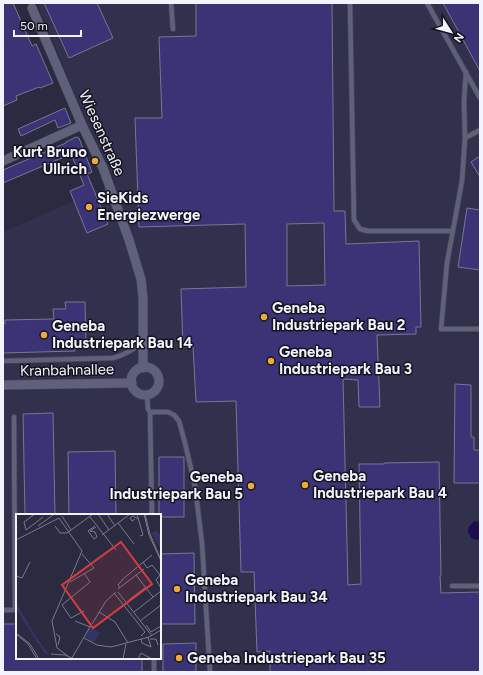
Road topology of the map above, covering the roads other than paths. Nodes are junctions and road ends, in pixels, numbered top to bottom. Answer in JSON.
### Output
{"nodes":[{"id":1,"x":171,"y":3,"type":"edge"},
{"id":2,"x":350,"y":3,"type":"edge"},
{"id":3,"x":427,"y":3,"type":"edge"},
{"id":4,"x":32,"y":8,"type":"dead end"},
{"id":5,"x":173,"y":29,"type":"dead end"},
{"id":6,"x":466,"y":72,"type":"junction"},
{"id":7,"x":480,"y":98,"type":"edge"},
{"id":8,"x":82,"y":125,"type":"junction"},
{"id":9,"x":480,"y":130,"type":"edge"},
{"id":10,"x":465,"y":138,"type":"junction"},
{"id":11,"x":3,"y":161,"type":"edge"},
{"id":12,"x":453,"y":231,"type":"junction"},
{"id":13,"x":480,"y":329,"type":"edge"},
{"id":14,"x":143,"y":342,"type":"junction"},
{"id":15,"x":3,"y":361,"type":"edge"},
{"id":16,"x":143,"y":368,"type":"junction"},
{"id":17,"x":132,"y":383,"type":"junction"},
{"id":18,"x":3,"y":386,"type":"edge"},
{"id":19,"x":147,"y":395,"type":"junction"},
{"id":20,"x":150,"y":412,"type":"junction"},
{"id":21,"x":14,"y":416,"type":"dead end"},
{"id":22,"x":152,"y":514,"type":"edge"},
{"id":23,"x":452,"y":586,"type":"dead end"},
{"id":24,"x":480,"y":586,"type":"edge"},
{"id":25,"x":3,"y":610,"type":"edge"},
{"id":26,"x":16,"y":610,"type":"edge"},
{"id":27,"x":154,"y":659,"type":"edge"},
{"id":28,"x":154,"y":672,"type":"edge"},
{"id":29,"x":210,"y":672,"type":"edge"}],
"edges":[{"from":1,"to":5,"type":"lane"},
{"from":2,"to":12,"type":"lane"},
{"from":3,"to":6,"type":"lane"},
{"from":4,"to":8,"type":"street","name":"Wiesenstraße"},
{"from":6,"to":7,"type":"lane"},
{"from":6,"to":10,"type":"lane"},
{"from":8,"to":11,"type":"street"},
{"from":8,"to":14,"type":"street","name":"Wiesenstraße"},
{"from":9,"to":10,"type":"lane"},
{"from":10,"to":12,"type":"lane"},
{"from":12,"to":13,"type":"lane"},
{"from":14,"to":15,"type":"lane"},
{"from":14,"to":16,"type":"street","name":"Wiesenstraße"},
{"from":16,"to":17,"type":"street","name":"Kranbahnallee"},
{"from":16,"to":19,"type":"street"},
{"from":17,"to":18,"type":"street","name":"Kranbahnallee"},
{"from":17,"to":19,"type":"street","name":"Kranbahnallee"},
{"from":19,"to":20,"type":"lane"},
{"from":20,"to":22,"type":"lane"},
{"from":20,"to":29,"type":"lane"},
{"from":21,"to":26,"type":"lane"},
{"from":23,"to":24,"type":"lane"},
{"from":25,"to":26,"type":"lane"},
{"from":27,"to":28,"type":"lane"}]}
